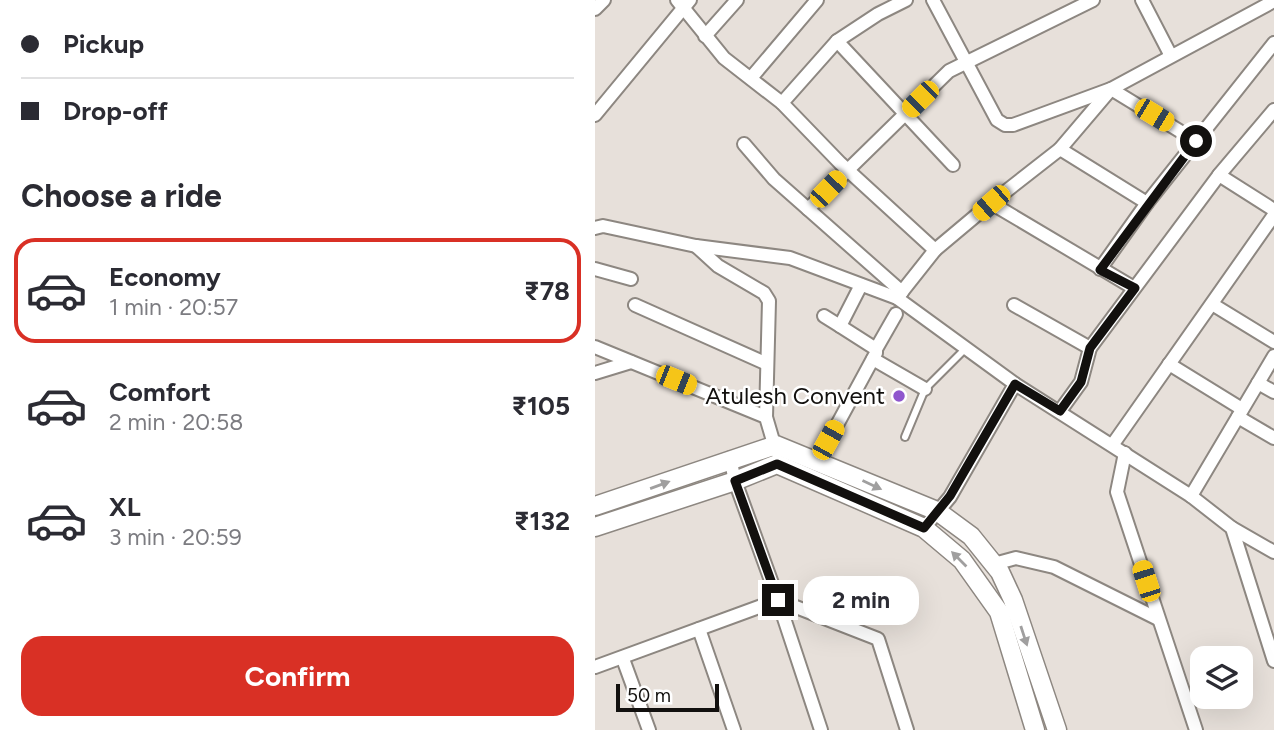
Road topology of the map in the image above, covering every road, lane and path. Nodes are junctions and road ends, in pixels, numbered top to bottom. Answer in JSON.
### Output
{"nodes":[{"id":1,"x":604,"y":0,"type":"edge"},
{"id":2,"x":737,"y":0,"type":"edge"},
{"id":3,"x":817,"y":0,"type":"edge"},
{"id":4,"x":907,"y":0,"type":"edge"},
{"id":5,"x":933,"y":0,"type":"edge"},
{"id":6,"x":1093,"y":0,"type":"edge"},
{"id":7,"x":1142,"y":0,"type":"edge"},
{"id":8,"x":1274,"y":1,"type":"edge"},
{"id":9,"x":683,"y":3,"type":"edge"},
{"id":10,"x":595,"y":9,"type":"edge"},
{"id":11,"x":705,"y":36,"type":"junction"},
{"id":12,"x":837,"y":41,"type":"junction"},
{"id":13,"x":1274,"y":43,"type":"edge"},
{"id":14,"x":1171,"y":55,"type":"junction"},
{"id":15,"x":965,"y":64,"type":"junction"},
{"id":16,"x":751,"y":78,"type":"junction"},
{"id":17,"x":1111,"y":89,"type":"junction"},
{"id":18,"x":782,"y":103,"type":"junction"},
{"id":19,"x":1274,"y":110,"type":"edge"},
{"id":20,"x":906,"y":113,"type":"junction"},
{"id":21,"x":595,"y":116,"type":"edge"},
{"id":22,"x":1196,"y":141,"type":"junction"},
{"id":23,"x":744,"y":144,"type":"dead end"},
{"id":24,"x":1060,"y":149,"type":"junction"},
{"id":25,"x":953,"y":165,"type":"dead end"},
{"id":26,"x":847,"y":169,"type":"junction"},
{"id":27,"x":1219,"y":175,"type":"junction"},
{"id":28,"x":991,"y":203,"type":"junction"},
{"id":29,"x":1147,"y":203,"type":"junction"},
{"id":30,"x":808,"y":209,"type":"junction"},
{"id":31,"x":1274,"y":213,"type":"edge"},
{"id":32,"x":595,"y":228,"type":"edge"},
{"id":33,"x":697,"y":246,"type":"junction"},
{"id":34,"x":935,"y":250,"type":"junction"},
{"id":35,"x":595,"y":269,"type":"edge"},
{"id":36,"x":1100,"y":270,"type":"junction"},
{"id":37,"x":631,"y":279,"type":"dead end"},
{"id":38,"x":861,"y":285,"type":"junction"},
{"id":39,"x":1135,"y":288,"type":"junction"},
{"id":40,"x":899,"y":295,"type":"junction"},
{"id":41,"x":1212,"y":304,"type":"junction"},
{"id":42,"x":635,"y":305,"type":"dead end"},
{"id":43,"x":1014,"y":305,"type":"dead end"},
{"id":44,"x":896,"y":314,"type":"dead end"},
{"id":45,"x":824,"y":316,"type":"dead end"},
{"id":46,"x":840,"y":326,"type":"junction"},
{"id":47,"x":1274,"y":342,"type":"edge"},
{"id":48,"x":595,"y":347,"type":"edge"},
{"id":49,"x":966,"y":348,"type":"junction"},
{"id":50,"x":1090,"y":348,"type":"junction"},
{"id":51,"x":874,"y":354,"type":"junction"},
{"id":52,"x":1274,"y":356,"type":"edge"},
{"id":53,"x":631,"y":362,"type":"junction"},
{"id":54,"x":765,"y":363,"type":"junction"},
{"id":55,"x":1169,"y":364,"type":"junction"},
{"id":56,"x":595,"y":373,"type":"edge"},
{"id":57,"x":1258,"y":383,"type":"junction"},
{"id":58,"x":1015,"y":384,"type":"junction"},
{"id":59,"x":925,"y":389,"type":"junction"},
{"id":60,"x":1274,"y":392,"type":"edge"},
{"id":61,"x":1060,"y":411,"type":"junction"},
{"id":62,"x":1240,"y":413,"type":"junction"},
{"id":63,"x":766,"y":417,"type":"junction"},
{"id":64,"x":905,"y":438,"type":"dead end"},
{"id":65,"x":1274,"y":438,"type":"edge"},
{"id":66,"x":776,"y":444,"type":"junction"},
{"id":67,"x":1113,"y":444,"type":"junction"},
{"id":68,"x":1125,"y":453,"type":"junction"},
{"id":69,"x":730,"y":458,"type":"junction"},
{"id":70,"x":818,"y":460,"type":"junction"},
{"id":71,"x":777,"y":464,"type":"junction"},
{"id":72,"x":735,"y":481,"type":"junction"},
{"id":73,"x":1191,"y":496,"type":"junction"},
{"id":74,"x":595,"y":506,"type":"edge"},
{"id":75,"x":937,"y":511,"type":"junction"},
{"id":76,"x":595,"y":527,"type":"edge"},
{"id":77,"x":924,"y":528,"type":"junction"},
{"id":78,"x":1232,"y":528,"type":"junction"},
{"id":79,"x":1274,"y":552,"type":"edge"},
{"id":80,"x":994,"y":564,"type":"junction"},
{"id":81,"x":778,"y":600,"type":"junction"},
{"id":82,"x":1158,"y":619,"type":"junction"},
{"id":83,"x":699,"y":629,"type":"junction"},
{"id":84,"x":1273,"y":656,"type":"edge"},
{"id":85,"x":623,"y":659,"type":"junction"},
{"id":86,"x":595,"y":667,"type":"edge"},
{"id":87,"x":649,"y":730,"type":"edge"},
{"id":88,"x":734,"y":730,"type":"edge"},
{"id":89,"x":821,"y":730,"type":"edge"},
{"id":90,"x":907,"y":730,"type":"edge"},
{"id":91,"x":1035,"y":730,"type":"edge"},
{"id":92,"x":1057,"y":730,"type":"edge"},
{"id":93,"x":1196,"y":730,"type":"edge"}],
"edges":[{"from":1,"to":10,"type":"street"},
{"from":2,"to":11,"type":"street"},
{"from":3,"to":16,"type":"street"},
{"from":4,"to":12,"type":"street"},
{"from":5,"to":15,"type":"street"},
{"from":6,"to":15,"type":"street"},
{"from":7,"to":14,"type":"street"},
{"from":8,"to":14,"type":"street"},
{"from":9,"to":11,"type":"street"},
{"from":9,"to":21,"type":"street"},
{"from":11,"to":16,"type":"street"},
{"from":12,"to":18,"type":"street"},
{"from":12,"to":20,"type":"street"},
{"from":13,"to":22,"type":"street"},
{"from":14,"to":17,"type":"street"},
{"from":15,"to":17,"type":"street"},
{"from":15,"to":20,"type":"street"},
{"from":16,"to":18,"type":"street"},
{"from":17,"to":22,"type":"street"},
{"from":17,"to":24,"type":"street"},
{"from":18,"to":26,"type":"street"},
{"from":19,"to":27,"type":"street"},
{"from":20,"to":25,"type":"street"},
{"from":20,"to":26,"type":"street"},
{"from":22,"to":29,"type":"street"},
{"from":23,"to":30,"type":"street"},
{"from":24,"to":28,"type":"street"},
{"from":24,"to":29,"type":"street"},
{"from":26,"to":30,"type":"street"},
{"from":26,"to":34,"type":"street"},
{"from":27,"to":31,"type":"street"},
{"from":27,"to":39,"type":"street"},
{"from":28,"to":34,"type":"street"},
{"from":28,"to":36,"type":"street"},
{"from":29,"to":36,"type":"street"},
{"from":30,"to":40,"type":"street"},
{"from":31,"to":41,"type":"street"},
{"from":32,"to":33,"type":"street"},
{"from":33,"to":38,"type":"street"},
{"from":33,"to":54,"type":"street"},
{"from":34,"to":40,"type":"street"},
{"from":35,"to":37,"type":"street"},
{"from":36,"to":39,"type":"street"},
{"from":38,"to":40,"type":"street"},
{"from":38,"to":46,"type":"street"},
{"from":39,"to":50,"type":"street"},
{"from":40,"to":49,"type":"street"},
{"from":41,"to":47,"type":"street"},
{"from":41,"to":55,"type":"street"},
{"from":42,"to":54,"type":"street"},
{"from":43,"to":50,"type":"street"},
{"from":44,"to":51,"type":"street"},
{"from":45,"to":46,"type":"street"},
{"from":46,"to":51,"type":"street"},
{"from":48,"to":53,"type":"street"},
{"from":49,"to":58,"type":"street"},
{"from":49,"to":59,"type":"lane"},
{"from":50,"to":61,"type":"street"},
{"from":51,"to":59,"type":"street"},
{"from":51,"to":70,"type":"street"},
{"from":52,"to":57,"type":"street"},
{"from":53,"to":56,"type":"street"},
{"from":53,"to":63,"type":"street"},
{"from":54,"to":63,"type":"street"},
{"from":55,"to":62,"type":"street"},
{"from":55,"to":67,"type":"street"},
{"from":57,"to":60,"type":"street"},
{"from":57,"to":62,"type":"street"},
{"from":58,"to":61,"type":"street"},
{"from":58,"to":75,"type":"street"},
{"from":59,"to":64,"type":"lane"},
{"from":61,"to":67,"type":"street"},
{"from":62,"to":65,"type":"street"},
{"from":62,"to":73,"type":"street"},
{"from":63,"to":66,"type":"street"},
{"from":66,"to":69,"type":"main road"},
{"from":66,"to":70,"type":"main road"},
{"from":66,"to":71,"type":"street"},
{"from":67,"to":68,"type":"street"},
{"from":68,"to":73,"type":"street"},
{"from":68,"to":82,"type":"street"},
{"from":69,"to":72,"type":"street"},
{"from":74,"to":69,"type":"main road","one_way":true},
{"from":70,"to":75,"type":"main road","one_way":true},
{"from":71,"to":72,"type":"main road"},
{"from":71,"to":77,"type":"main road"},
{"from":72,"to":76,"type":"main road"},
{"from":72,"to":81,"type":"street"},
{"from":73,"to":78,"type":"street"},
{"from":75,"to":77,"type":"street"},
{"from":75,"to":80,"type":"main road"},
{"from":91,"to":77,"type":"main road","one_way":true},
{"from":78,"to":79,"type":"street"},
{"from":78,"to":84,"type":"street"},
{"from":80,"to":82,"type":"street"},
{"from":80,"to":92,"type":"main road","one_way":true},
{"from":81,"to":83,"type":"street"},
{"from":81,"to":89,"type":"street"},
{"from":81,"to":90,"type":"street"},
{"from":82,"to":93,"type":"street"},
{"from":83,"to":85,"type":"street"},
{"from":83,"to":88,"type":"street"},
{"from":85,"to":86,"type":"street"},
{"from":85,"to":87,"type":"street"}]}
